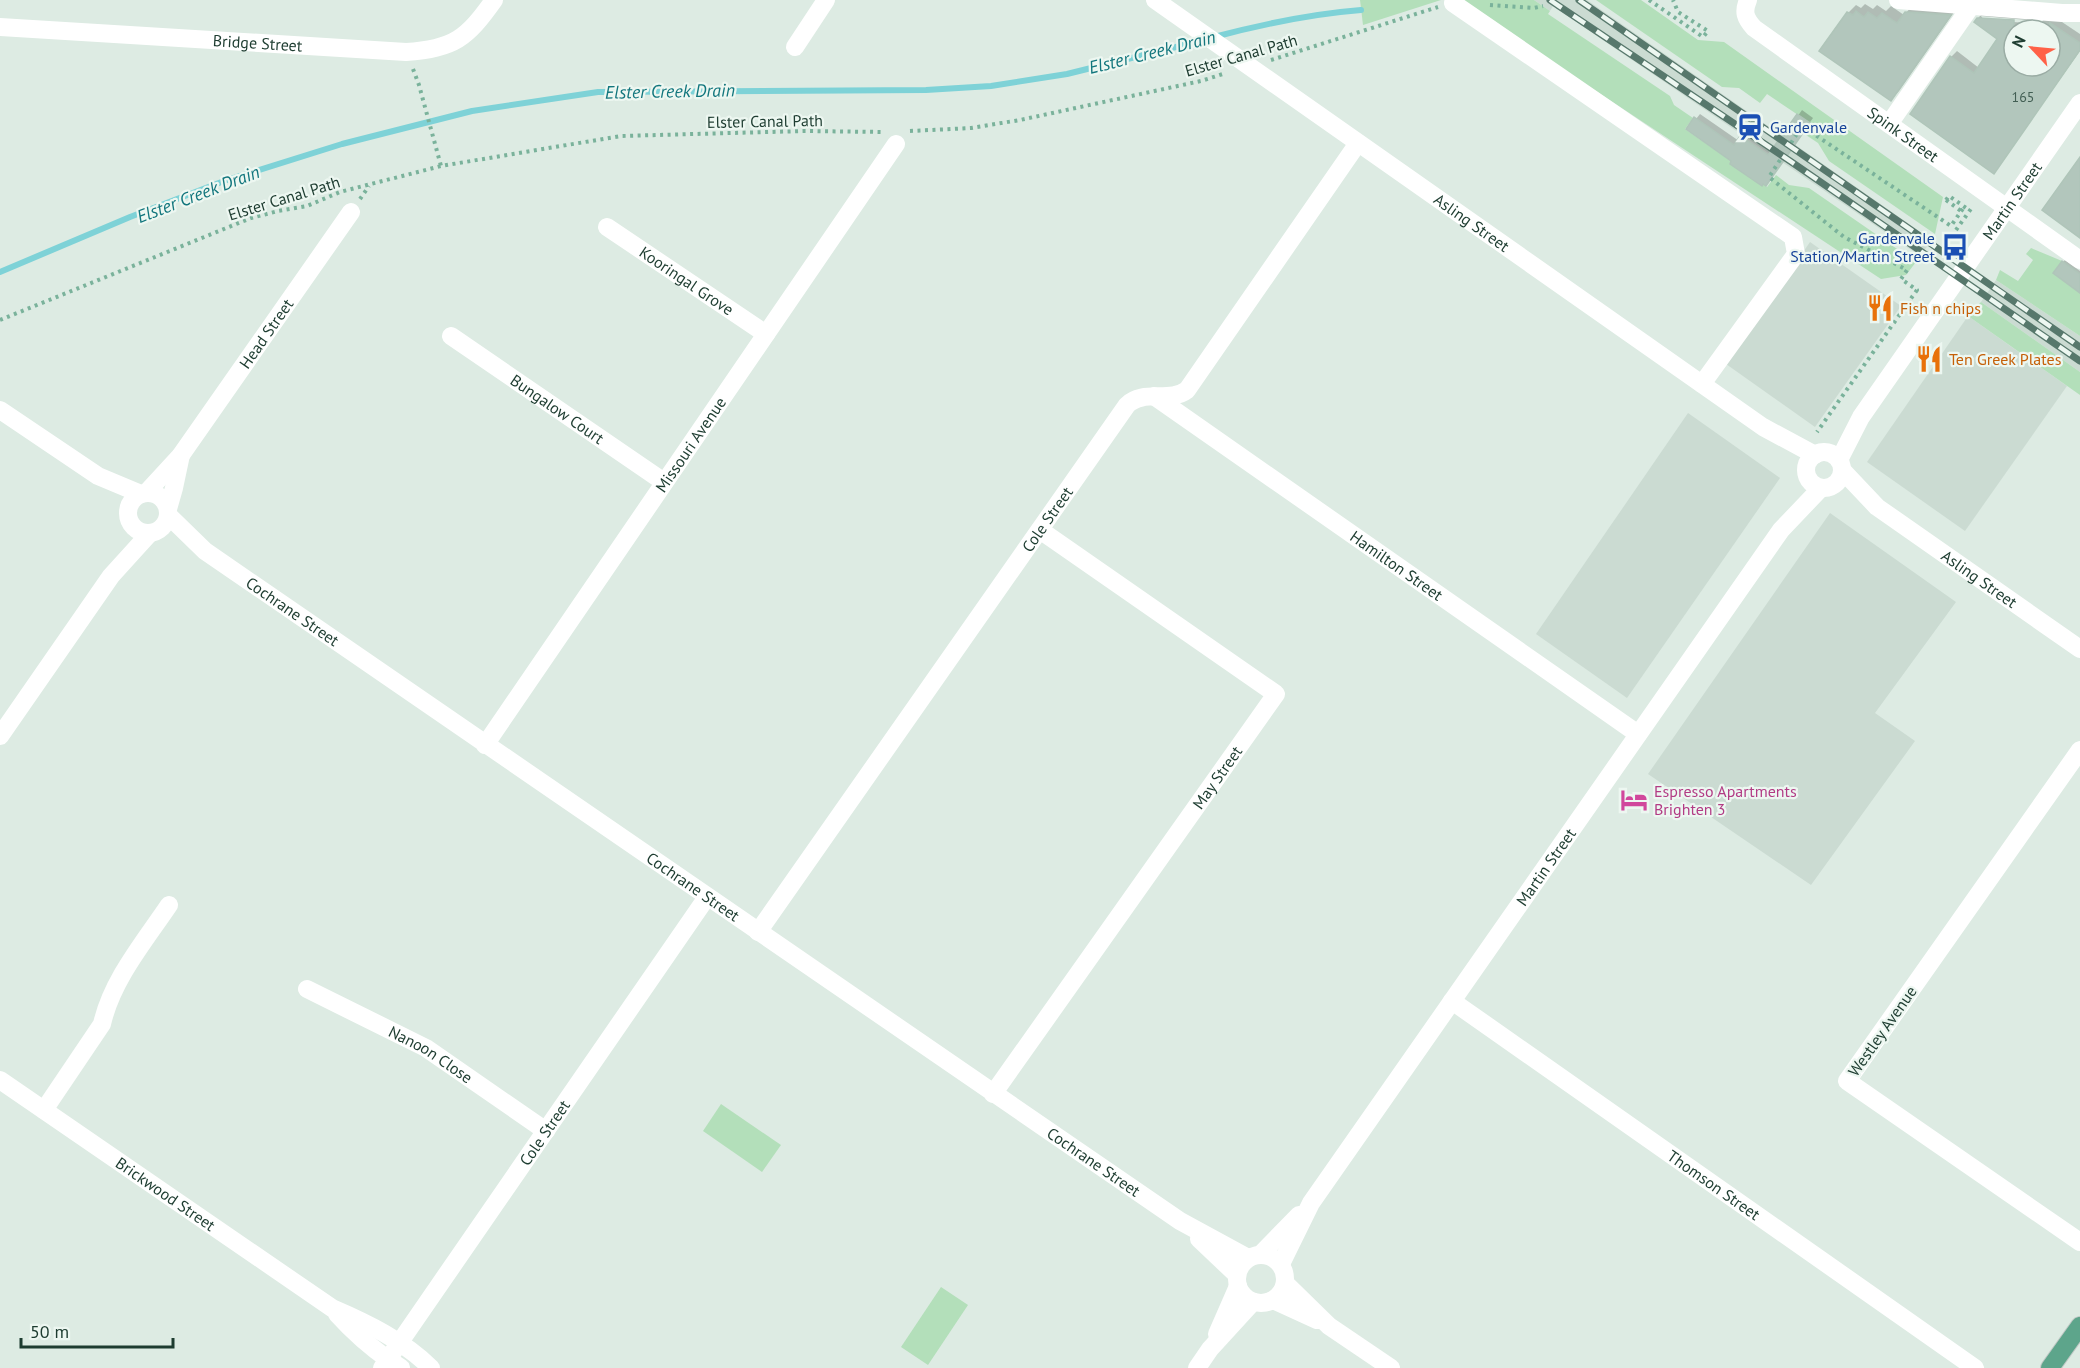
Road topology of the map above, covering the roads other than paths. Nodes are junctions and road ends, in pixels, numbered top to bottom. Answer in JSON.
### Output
{"nodes":[{"id":1,"x":494,"y":0,"type":"edge"},
{"id":2,"x":826,"y":0,"type":"edge"},
{"id":3,"x":1155,"y":0,"type":"edge"},
{"id":4,"x":1170,"y":0,"type":"edge"},
{"id":5,"x":1748,"y":0,"type":"edge"},
{"id":6,"x":1898,"y":0,"type":"edge"},
{"id":7,"x":1453,"y":3,"type":"road end"},
{"id":8,"x":1971,"y":6,"type":"junction"},
{"id":9,"x":2080,"y":13,"type":"edge"},
{"id":10,"x":1179,"y":18,"type":"junction"},
{"id":11,"x":0,"y":27,"type":"edge"},
{"id":12,"x":795,"y":47,"type":"dead end"},
{"id":13,"x":2080,"y":103,"type":"edge"},
{"id":14,"x":1889,"y":124,"type":"junction"},
{"id":15,"x":898,"y":136,"type":"road end"},
{"id":16,"x":1358,"y":143,"type":"junction"},
{"id":17,"x":2007,"y":207,"type":"junction"},
{"id":18,"x":351,"y":212,"type":"dead end"},
{"id":19,"x":607,"y":227,"type":"dead end"},
{"id":20,"x":2080,"y":260,"type":"edge"},
{"id":21,"x":766,"y":334,"type":"junction"},
{"id":22,"x":451,"y":336,"type":"dead end"},
{"id":23,"x":1702,"y":384,"type":"junction"},
{"id":24,"x":1154,"y":396,"type":"junction"},
{"id":25,"x":0,"y":410,"type":"edge"},
{"id":26,"x":181,"y":455,"type":"junction"},
{"id":27,"x":1823,"y":470,"type":"junction"},
{"id":28,"x":98,"y":476,"type":"junction"},
{"id":29,"x":664,"y":482,"type":"junction"},
{"id":30,"x":144,"y":494,"type":"junction"},
{"id":31,"x":168,"y":512,"type":"junction"},
{"id":32,"x":130,"y":518,"type":"junction"},
{"id":33,"x":1040,"y":530,"type":"junction"},
{"id":34,"x":153,"y":532,"type":"junction"},
{"id":35,"x":205,"y":551,"type":"junction"},
{"id":36,"x":111,"y":576,"type":"junction"},
{"id":37,"x":2080,"y":649,"type":"edge"},
{"id":38,"x":1638,"y":734,"type":"junction"},
{"id":39,"x":0,"y":736,"type":"edge"},
{"id":40,"x":485,"y":745,"type":"junction"},
{"id":41,"x":2080,"y":750,"type":"edge"},
{"id":42,"x":707,"y":897,"type":"junction"},
{"id":43,"x":169,"y":904,"type":"dead end"},
{"id":44,"x":758,"y":932,"type":"junction"},
{"id":45,"x":308,"y":989,"type":"dead end"},
{"id":46,"x":1452,"y":1001,"type":"junction"},
{"id":47,"x":0,"y":1080,"type":"edge"},
{"id":48,"x":993,"y":1094,"type":"junction"},
{"id":49,"x":44,"y":1110,"type":"junction"},
{"id":50,"x":546,"y":1131,"type":"junction"},
{"id":51,"x":1311,"y":1203,"type":"junction"},
{"id":52,"x":1180,"y":1221,"type":"junction"},
{"id":53,"x":2080,"y":1242,"type":"edge"},
{"id":54,"x":1254,"y":1256,"type":"junction"},
{"id":55,"x":1281,"y":1264,"type":"junction"},
{"id":56,"x":1237,"y":1281,"type":"junction"},
{"id":57,"x":1285,"y":1283,"type":"junction"},
{"id":58,"x":1273,"y":1300,"type":"junction"},
{"id":59,"x":1253,"y":1302,"type":"junction"},
{"id":60,"x":332,"y":1308,"type":"junction"},
{"id":61,"x":1329,"y":1326,"type":"junction"},
{"id":62,"x":2080,"y":1326,"type":"edge"},
{"id":63,"x":399,"y":1343,"type":"junction"},
{"id":64,"x":1210,"y":1349,"type":"junction"},
{"id":65,"x":390,"y":1365,"type":"edge"},
{"id":66,"x":431,"y":1368,"type":"edge"},
{"id":67,"x":1197,"y":1368,"type":"edge"},
{"id":68,"x":1391,"y":1368,"type":"edge"},
{"id":69,"x":1974,"y":1368,"type":"edge"},
{"id":70,"x":2050,"y":1368,"type":"edge"}],
"edges":[{"from":1,"to":11,"type":"street","name":"Bridge Street"},
{"from":2,"to":12,"type":"street"},
{"from":3,"to":10,"type":"street","name":"Asling Street"},
{"from":4,"to":10,"type":"street","name":"Asling Street"},
{"from":5,"to":14,"type":"street","name":"Spink Street"},
{"from":6,"to":8,"type":"street"},
{"from":7,"to":23,"type":"street"},
{"from":8,"to":9,"type":"street"},
{"from":8,"to":14,"type":"street"},
{"from":10,"to":16,"type":"street","name":"Asling Street"},
{"from":13,"to":17,"type":"street","name":"Martin Street"},
{"from":14,"to":17,"type":"street","name":"Spink Street"},
{"from":15,"to":21,"type":"street","name":"Missouri Avenue"},
{"from":16,"to":23,"type":"street","name":"Asling Street"},
{"from":16,"to":24,"type":"street","name":"Cole Street"},
{"from":17,"to":20,"type":"street","name":"Spink Street"},
{"from":17,"to":27,"type":"street","name":"Martin Street"},
{"from":18,"to":26,"type":"street","name":"Head Street"},
{"from":19,"to":21,"type":"street","name":"Kooringal Grove"},
{"from":21,"to":29,"type":"street","name":"Missouri Avenue"},
{"from":22,"to":29,"type":"street","name":"Bungalow Court"},
{"from":23,"to":27,"type":"street","name":"Asling Street"},
{"from":24,"to":33,"type":"street","name":"Cole Street"},
{"from":24,"to":38,"type":"street","name":"Hamilton Street"},
{"from":25,"to":28,"type":"street"},
{"from":26,"to":30,"type":"street","name":"Head Street"},
{"from":26,"to":31,"type":"street","name":"Head Street"},
{"from":27,"to":37,"type":"street","name":"Asling Street"},
{"from":27,"to":38,"type":"street","name":"Martin Street"},
{"from":28,"to":30,"type":"street"},
{"from":28,"to":32,"type":"street"},
{"from":29,"to":40,"type":"street","name":"Missouri Avenue"},
{"from":30,"to":31,"type":"street"},
{"from":30,"to":32,"type":"street"},
{"from":31,"to":34,"type":"street"},
{"from":31,"to":35,"type":"street","name":"Cochrane Street"},
{"from":32,"to":34,"type":"street"},
{"from":32,"to":36,"type":"street"},
{"from":33,"to":44,"type":"street","name":"Cole Street"},
{"from":33,"to":48,"type":"street","name":"May Street"},
{"from":34,"to":35,"type":"street","name":"Cochrane Street"},
{"from":34,"to":36,"type":"street"},
{"from":35,"to":40,"type":"street","name":"Cochrane Street"},
{"from":36,"to":39,"type":"street"},
{"from":38,"to":46,"type":"street","name":"Martin Street"},
{"from":40,"to":42,"type":"street","name":"Cochrane Street"},
{"from":41,"to":53,"type":"street","name":"Westley Avenue"},
{"from":42,"to":44,"type":"street","name":"Cochrane Street"},
{"from":42,"to":50,"type":"street","name":"Cole Street"},
{"from":43,"to":49,"type":"street"},
{"from":44,"to":48,"type":"street","name":"Cochrane Street"},
{"from":45,"to":50,"type":"street","name":"Nanoon Close"},
{"from":46,"to":51,"type":"street","name":"Martin Street"},
{"from":46,"to":69,"type":"street","name":"Thomson Street"},
{"from":47,"to":49,"type":"street","name":"Brickwood Street"},
{"from":48,"to":52,"type":"street","name":"Cochrane Street"},
{"from":49,"to":60,"type":"street","name":"Brickwood Street"},
{"from":50,"to":63,"type":"street","name":"Cole Street"},
{"from":51,"to":54,"type":"street","name":"Martin Street"},
{"from":51,"to":55,"type":"street","name":"Martin Street"},
{"from":52,"to":54,"type":"street","name":"Cochrane Street"},
{"from":52,"to":56,"type":"street","name":"Cochrane Street"},
{"from":54,"to":55,"type":"street"},
{"from":54,"to":56,"type":"street"},
{"from":55,"to":57,"type":"street"},
{"from":56,"to":59,"type":"street"},
{"from":56,"to":64,"type":"street"},
{"from":57,"to":58,"type":"street"},
{"from":57,"to":61,"type":"street"},
{"from":58,"to":59,"type":"street"},
{"from":58,"to":61,"type":"street"},
{"from":59,"to":64,"type":"street"},
{"from":60,"to":63,"type":"street","name":"Brickwood Street"},
{"from":60,"to":65,"type":"street","name":"Brickwood Street"},
{"from":61,"to":68,"type":"street"},
{"from":62,"to":70,"type":"main road"},
{"from":63,"to":65,"type":"street","name":"Cole Street"},
{"from":63,"to":66,"type":"street","name":"Brickwood Street"},
{"from":64,"to":67,"type":"street"}]}
